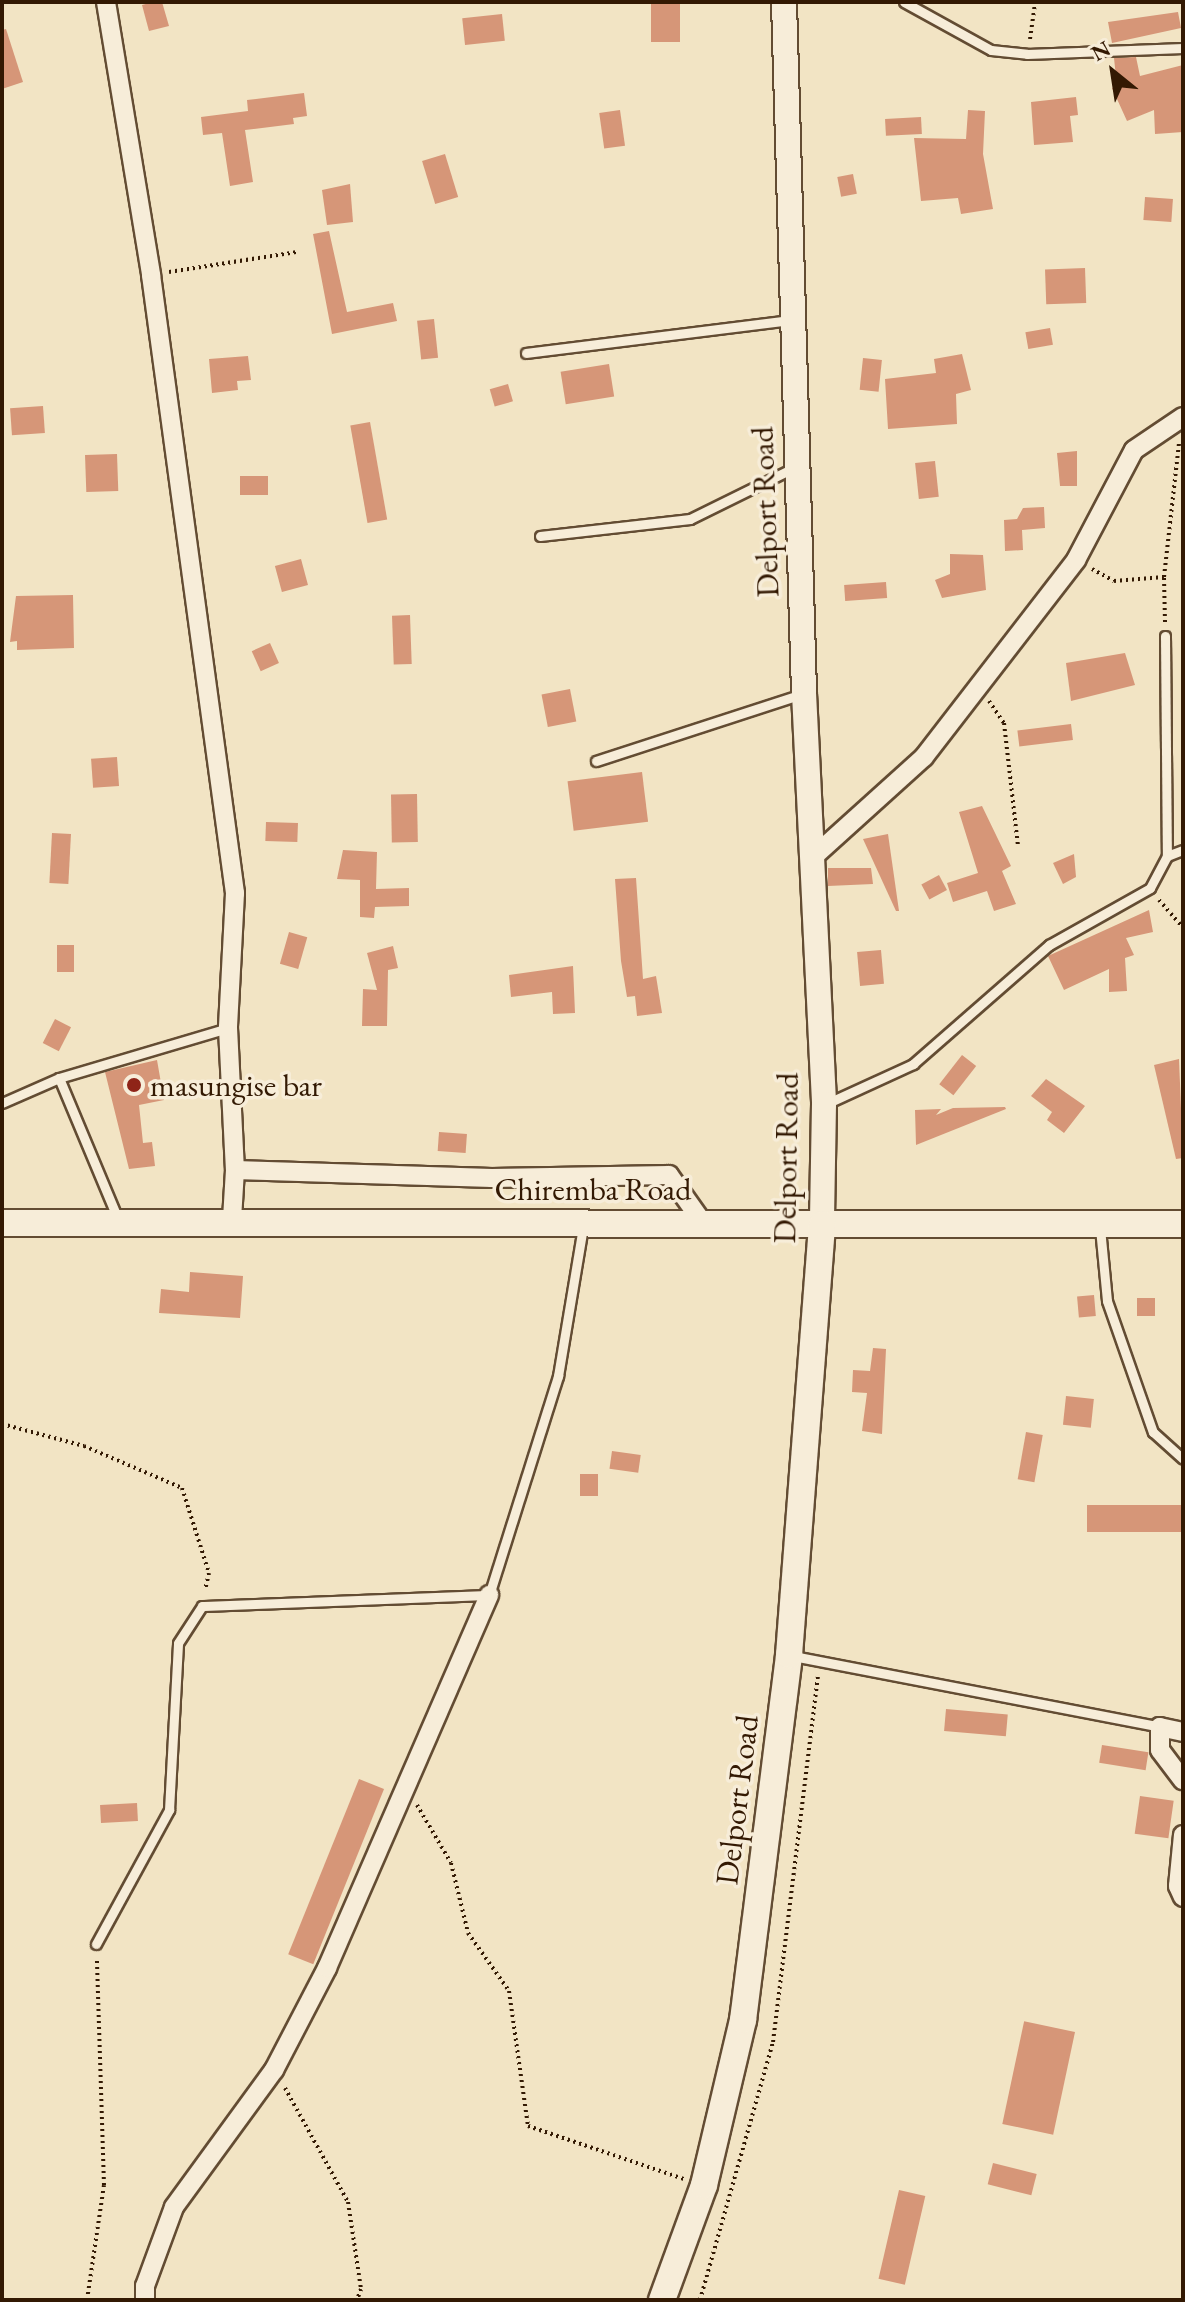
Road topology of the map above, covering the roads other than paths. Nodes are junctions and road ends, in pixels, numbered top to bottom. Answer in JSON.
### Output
{"nodes":[{"id":1,"x":106,"y":2,"type":"edge"},
{"id":2,"x":784,"y":2,"type":"edge"},
{"id":3,"x":904,"y":2,"type":"edge"},
{"id":4,"x":1183,"y":48,"type":"edge"},
{"id":5,"x":792,"y":320,"type":"junction"},
{"id":6,"x":526,"y":353,"type":"dead end"},
{"id":7,"x":1183,"y":417,"type":"edge"},
{"id":8,"x":797,"y":466,"type":"junction"},
{"id":9,"x":540,"y":536,"type":"dead end"},
{"id":10,"x":1165,"y":636,"type":"road end"},
{"id":11,"x":804,"y":693,"type":"junction"},
{"id":12,"x":596,"y":761,"type":"dead end"},
{"id":13,"x":1183,"y":850,"type":"edge"},
{"id":14,"x":1167,"y":856,"type":"junction"},
{"id":15,"x":811,"y":859,"type":"junction"},
{"id":16,"x":228,"y":1028,"type":"junction"},
{"id":17,"x":59,"y":1078,"type":"junction"},
{"id":18,"x":2,"y":1103,"type":"edge"},
{"id":19,"x":824,"y":1104,"type":"junction"},
{"id":20,"x":235,"y":1170,"type":"junction"},
{"id":21,"x":118,"y":1219,"type":"junction"},
{"id":22,"x":232,"y":1219,"type":"junction"},
{"id":23,"x":2,"y":1223,"type":"edge"},
{"id":24,"x":584,"y":1223,"type":"junction"},
{"id":25,"x":703,"y":1223,"type":"junction"},
{"id":26,"x":1100,"y":1223,"type":"junction"},
{"id":27,"x":822,"y":1224,"type":"junction"},
{"id":28,"x":1183,"y":1224,"type":"edge"},
{"id":29,"x":1183,"y":1459,"type":"edge"},
{"id":30,"x":489,"y":1595,"type":"junction"},
{"id":31,"x":789,"y":1655,"type":"junction"},
{"id":32,"x":1160,"y":1727,"type":"junction"},
{"id":33,"x":1183,"y":1732,"type":"edge"},
{"id":34,"x":1183,"y":1780,"type":"edge"},
{"id":35,"x":1183,"y":1835,"type":"edge"},
{"id":36,"x":1183,"y":1897,"type":"edge"},
{"id":37,"x":96,"y":1944,"type":"road end"},
{"id":38,"x":145,"y":2300,"type":"edge"},
{"id":39,"x":662,"y":2300,"type":"edge"}],
"edges":[{"from":1,"to":16,"type":"street"},
{"from":2,"to":5,"type":"street","name":"Delport Road"},
{"from":3,"to":4,"type":"lane"},
{"from":5,"to":6,"type":"lane"},
{"from":5,"to":8,"type":"street","name":"Delport Road"},
{"from":7,"to":15,"type":"street"},
{"from":8,"to":9,"type":"lane"},
{"from":8,"to":11,"type":"street","name":"Delport Road"},
{"from":10,"to":14,"type":"lane"},
{"from":11,"to":12,"type":"lane"},
{"from":11,"to":15,"type":"street","name":"Delport Road"},
{"from":13,"to":14,"type":"lane"},
{"from":14,"to":19,"type":"lane"},
{"from":15,"to":19,"type":"street","name":"Delport Road"},
{"from":16,"to":17,"type":"lane"},
{"from":16,"to":20,"type":"street"},
{"from":17,"to":18,"type":"lane"},
{"from":17,"to":21,"type":"lane"},
{"from":19,"to":27,"type":"street","name":"Delport Road"},
{"from":20,"to":22,"type":"street"},
{"from":20,"to":25,"type":"street"},
{"from":21,"to":22,"type":"main road","name":"Chiremba Road"},
{"from":21,"to":23,"type":"main road","name":"Chiremba Road"},
{"from":22,"to":24,"type":"main road","name":"Chiremba Road"},
{"from":24,"to":25,"type":"main road","name":"Chiremba Road"},
{"from":24,"to":30,"type":"lane"},
{"from":25,"to":27,"type":"main road","name":"Chiremba Road"},
{"from":26,"to":27,"type":"main road","name":"Chiremba Road"},
{"from":26,"to":28,"type":"main road","name":"Chiremba Road"},
{"from":26,"to":29,"type":"lane"},
{"from":27,"to":31,"type":"main road","name":"Delport Road"},
{"from":30,"to":37,"type":"lane"},
{"from":30,"to":38,"type":"street"},
{"from":31,"to":32,"type":"lane"},
{"from":31,"to":39,"type":"main road","name":"Delport Road"},
{"from":32,"to":33,"type":"street"},
{"from":32,"to":34,"type":"street"},
{"from":35,"to":36,"type":"street"}]}
